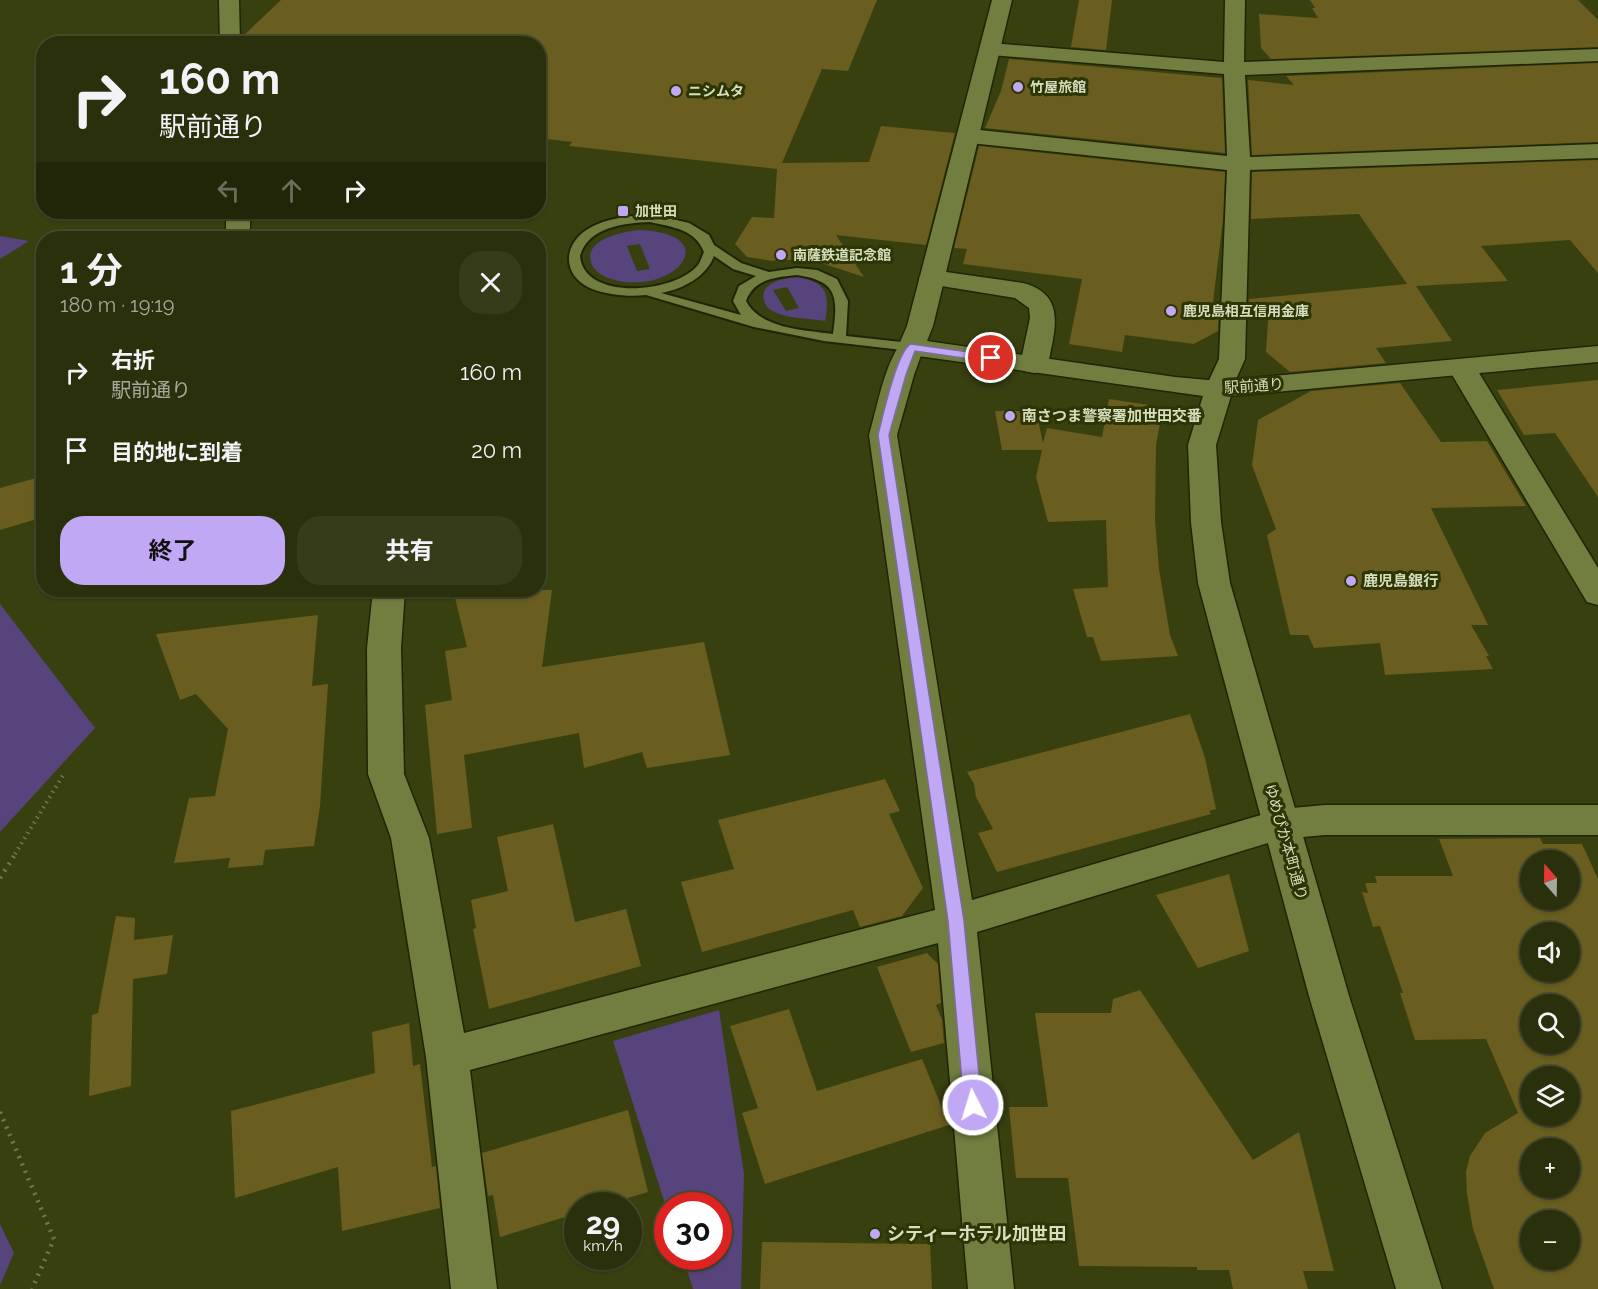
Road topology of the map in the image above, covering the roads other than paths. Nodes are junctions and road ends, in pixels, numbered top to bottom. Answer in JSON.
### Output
{"nodes":[{"id":1,"x":229,"y":0,"type":"edge"},
{"id":2,"x":1002,"y":0,"type":"edge"},
{"id":3,"x":1235,"y":0,"type":"edge"},
{"id":4,"x":230,"y":36,"type":"edge"},
{"id":5,"x":991,"y":49,"type":"junction"},
{"id":6,"x":1598,"y":55,"type":"edge"},
{"id":7,"x":1234,"y":69,"type":"junction"},
{"id":8,"x":969,"y":136,"type":"junction"},
{"id":9,"x":1598,"y":151,"type":"edge"},
{"id":10,"x":1239,"y":164,"type":"junction"},
{"id":11,"x":710,"y":248,"type":"junction"},
{"id":12,"x":766,"y":275,"type":"junction"},
{"id":13,"x":932,"y":278,"type":"junction"},
{"id":14,"x":646,"y":293,"type":"junction"},
{"id":15,"x":764,"y":326,"type":"junction"},
{"id":16,"x":839,"y":337,"type":"junction"},
{"id":17,"x":911,"y":347,"type":"junction"},
{"id":18,"x":1598,"y":354,"type":"edge"},
{"id":19,"x":1034,"y":365,"type":"junction"},
{"id":20,"x":1462,"y":368,"type":"junction"},
{"id":21,"x":1220,"y":389,"type":"junction"},
{"id":22,"x":1598,"y":594,"type":"edge"},
{"id":23,"x":388,"y":597,"type":"edge"},
{"id":24,"x":1598,"y":820,"type":"edge"},
{"id":25,"x":1281,"y":824,"type":"junction"},
{"id":26,"x":956,"y":921,"type":"junction"},
{"id":27,"x":447,"y":1057,"type":"junction"},
{"id":28,"x":474,"y":1289,"type":"edge"},
{"id":29,"x":991,"y":1289,"type":"edge"},
{"id":30,"x":1419,"y":1289,"type":"edge"}],
"edges":[{"from":1,"to":4,"type":"street"},
{"from":2,"to":5,"type":"street"},
{"from":3,"to":7,"type":"street","name":"ゆめぴか本町通り"},
{"from":5,"to":7,"type":"street"},
{"from":5,"to":8,"type":"street"},
{"from":6,"to":7,"type":"street"},
{"from":7,"to":10,"type":"street","name":"ゆめぴか本町通り"},
{"from":8,"to":10,"type":"street"},
{"from":8,"to":13,"type":"street"},
{"from":9,"to":10,"type":"street"},
{"from":10,"to":21,"type":"street","name":"ゆめぴか本町通り"},
{"from":11,"to":12,"type":"lane"},
{"from":11,"to":14,"type":"lane"},
{"from":11,"to":14,"type":"lane"},
{"from":12,"to":15,"type":"lane"},
{"from":12,"to":16,"type":"lane"},
{"from":13,"to":17,"type":"street"},
{"from":13,"to":19,"type":"street"},
{"from":14,"to":15,"type":"lane"},
{"from":15,"to":16,"type":"lane"},
{"from":16,"to":17,"type":"lane"},
{"from":17,"to":19,"type":"street","name":"駅前通り"},
{"from":17,"to":26,"type":"street"},
{"from":18,"to":20,"type":"street","name":"駅前通り"},
{"from":19,"to":21,"type":"street","name":"駅前通り"},
{"from":20,"to":21,"type":"street","name":"駅前通り"},
{"from":20,"to":22,"type":"street"},
{"from":21,"to":25,"type":"street","name":"ゆめぴか本町通り"},
{"from":23,"to":27,"type":"street"},
{"from":24,"to":25,"type":"street"},
{"from":25,"to":26,"type":"street"},
{"from":25,"to":30,"type":"street","name":"ゆめぴか本町通り"},
{"from":26,"to":27,"type":"street"},
{"from":26,"to":29,"type":"street"},
{"from":27,"to":28,"type":"street"}]}
